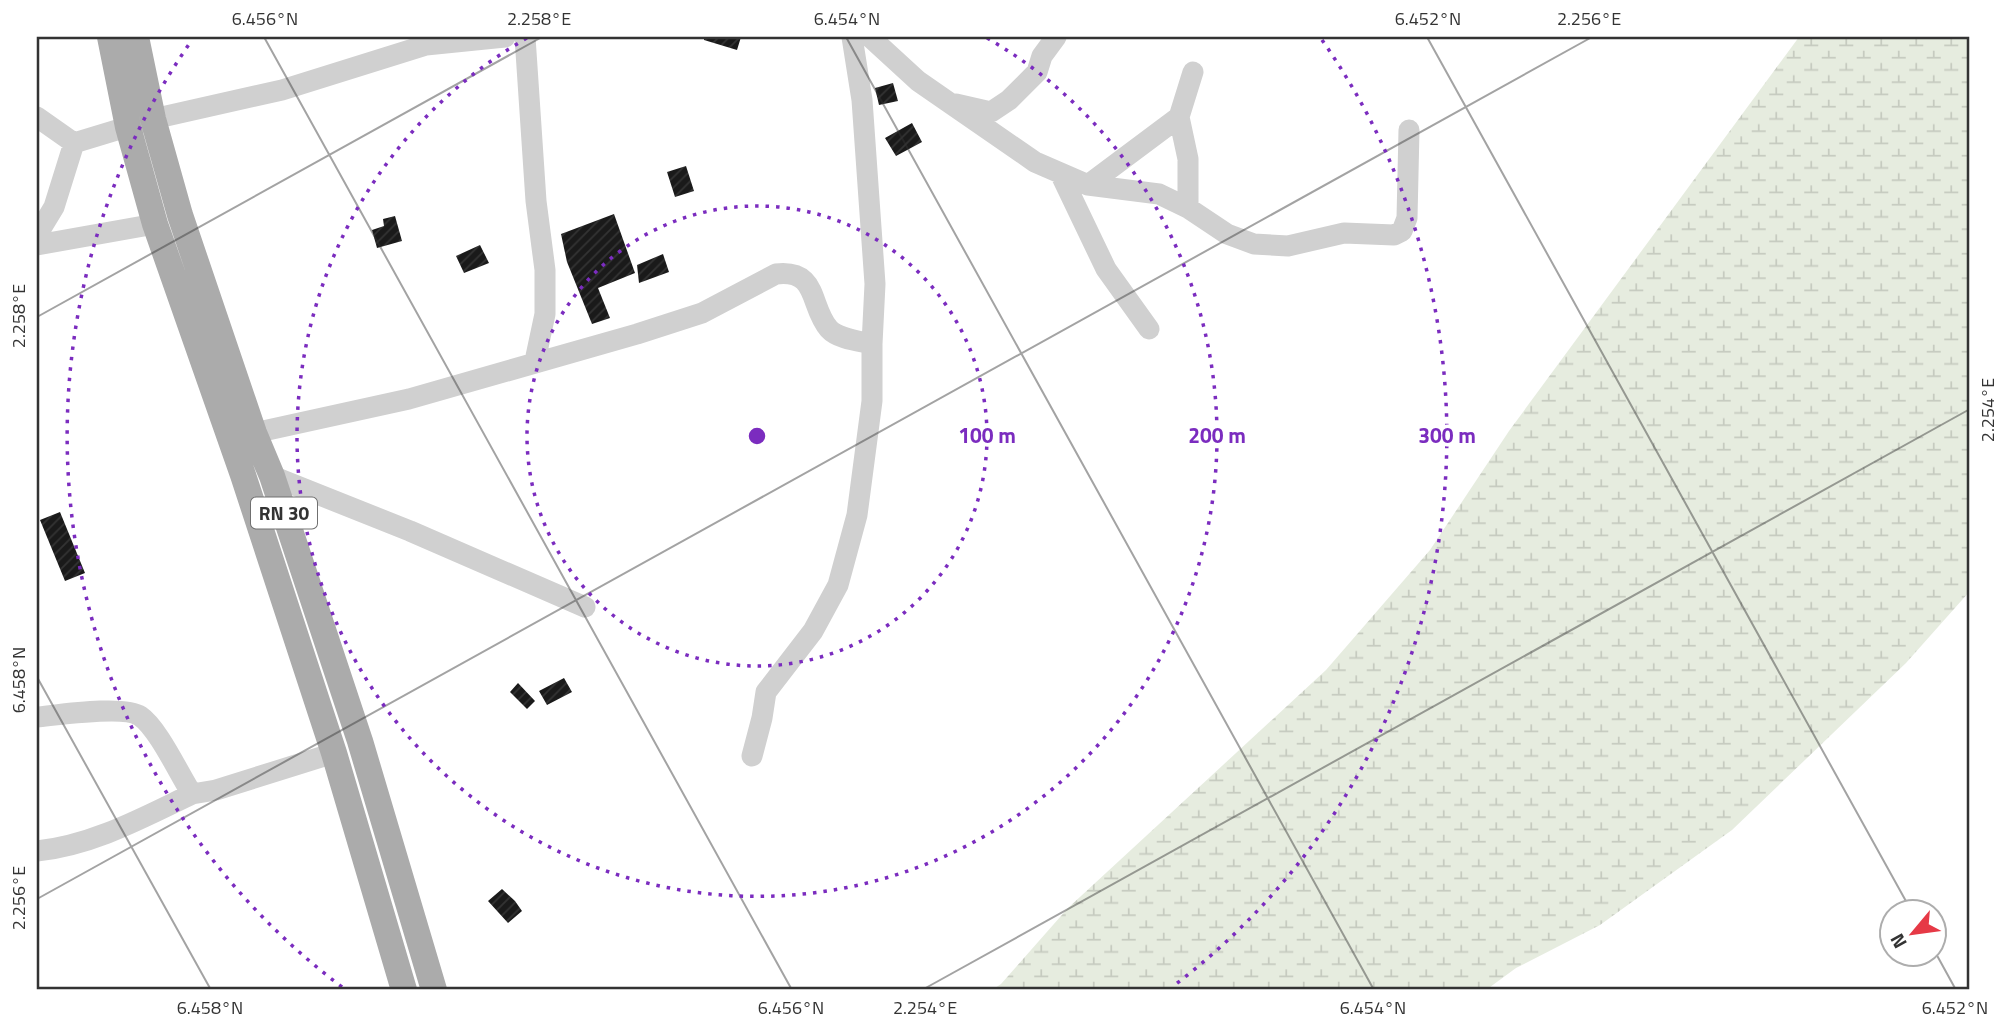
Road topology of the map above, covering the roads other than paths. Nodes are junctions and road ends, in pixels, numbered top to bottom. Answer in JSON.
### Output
{"nodes":[{"id":1,"x":110,"y":37,"type":"edge"},
{"id":2,"x":136,"y":37,"type":"edge"},
{"id":3,"x":505,"y":37,"type":"edge"},
{"id":4,"x":526,"y":37,"type":"edge"},
{"id":5,"x":852,"y":37,"type":"edge"},
{"id":6,"x":870,"y":37,"type":"edge"},
{"id":7,"x":1056,"y":37,"type":"edge"},
{"id":8,"x":1193,"y":72,"type":"dead end"},
{"id":9,"x":951,"y":103,"type":"junction"},
{"id":10,"x":990,"y":113,"type":"junction"},
{"id":11,"x":37,"y":117,"type":"edge"},
{"id":12,"x":1179,"y":117,"type":"junction"},
{"id":13,"x":140,"y":123,"type":"junction"},
{"id":14,"x":1409,"y":130,"type":"dead end"},
{"id":15,"x":994,"y":135,"type":"junction"},
{"id":16,"x":74,"y":143,"type":"junction"},
{"id":17,"x":1060,"y":173,"type":"junction"},
{"id":18,"x":1088,"y":185,"type":"junction"},
{"id":19,"x":1188,"y":208,"type":"junction"},
{"id":20,"x":155,"y":224,"type":"junction"},
{"id":21,"x":37,"y":235,"type":"edge"},
{"id":22,"x":37,"y":245,"type":"edge"},
{"id":23,"x":1149,"y":329,"type":"dead end"},
{"id":24,"x":872,"y":344,"type":"junction"},
{"id":25,"x":535,"y":361,"type":"junction"},
{"id":26,"x":254,"y":433,"type":"junction"},
{"id":27,"x":272,"y":476,"type":"junction"},
{"id":28,"x":585,"y":607,"type":"dead end"},
{"id":29,"x":37,"y":717,"type":"edge"},
{"id":30,"x":334,"y":754,"type":"junction"},
{"id":31,"x":752,"y":756,"type":"dead end"},
{"id":32,"x":192,"y":794,"type":"junction"},
{"id":33,"x":37,"y":851,"type":"edge"},
{"id":34,"x":404,"y":990,"type":"edge"},
{"id":35,"x":434,"y":990,"type":"edge"}],
"edges":[{"from":1,"to":13,"type":"main road","name":"RN 30","number":"RN 30"},
{"from":2,"to":13,"type":"main road","number":"RN 30"},
{"from":3,"to":13,"type":"street"},
{"from":4,"to":25,"type":"street"},
{"from":5,"to":24,"type":"street"},
{"from":6,"to":9,"type":"street"},
{"from":7,"to":10,"type":"street"},
{"from":8,"to":12,"type":"street"},
{"from":9,"to":10,"type":"street"},
{"from":9,"to":15,"type":"street"},
{"from":10,"to":15,"type":"street"},
{"from":11,"to":16,"type":"street"},
{"from":12,"to":18,"type":"street"},
{"from":12,"to":19,"type":"street"},
{"from":13,"to":16,"type":"street"},
{"from":13,"to":20,"type":"main road","name":"RN 30","number":"RN 30"},
{"from":13,"to":26,"type":"main road","number":"RN 30"},
{"from":14,"to":19,"type":"street"},
{"from":15,"to":17,"type":"street"},
{"from":16,"to":21,"type":"street"},
{"from":17,"to":18,"type":"street"},
{"from":17,"to":23,"type":"street"},
{"from":18,"to":19,"type":"street"},
{"from":20,"to":22,"type":"street"},
{"from":20,"to":30,"type":"main road","name":"RN 30","number":"RN 30"},
{"from":24,"to":25,"type":"street"},
{"from":24,"to":31,"type":"street"},
{"from":25,"to":26,"type":"street"},
{"from":26,"to":27,"type":"main road","number":"RN 30"},
{"from":27,"to":28,"type":"street"},
{"from":27,"to":35,"type":"main road","number":"RN 30"},
{"from":29,"to":32,"type":"street"},
{"from":30,"to":32,"type":"street"},
{"from":30,"to":34,"type":"main road","name":"RN 30","number":"RN 30"},
{"from":32,"to":33,"type":"street"}]}
